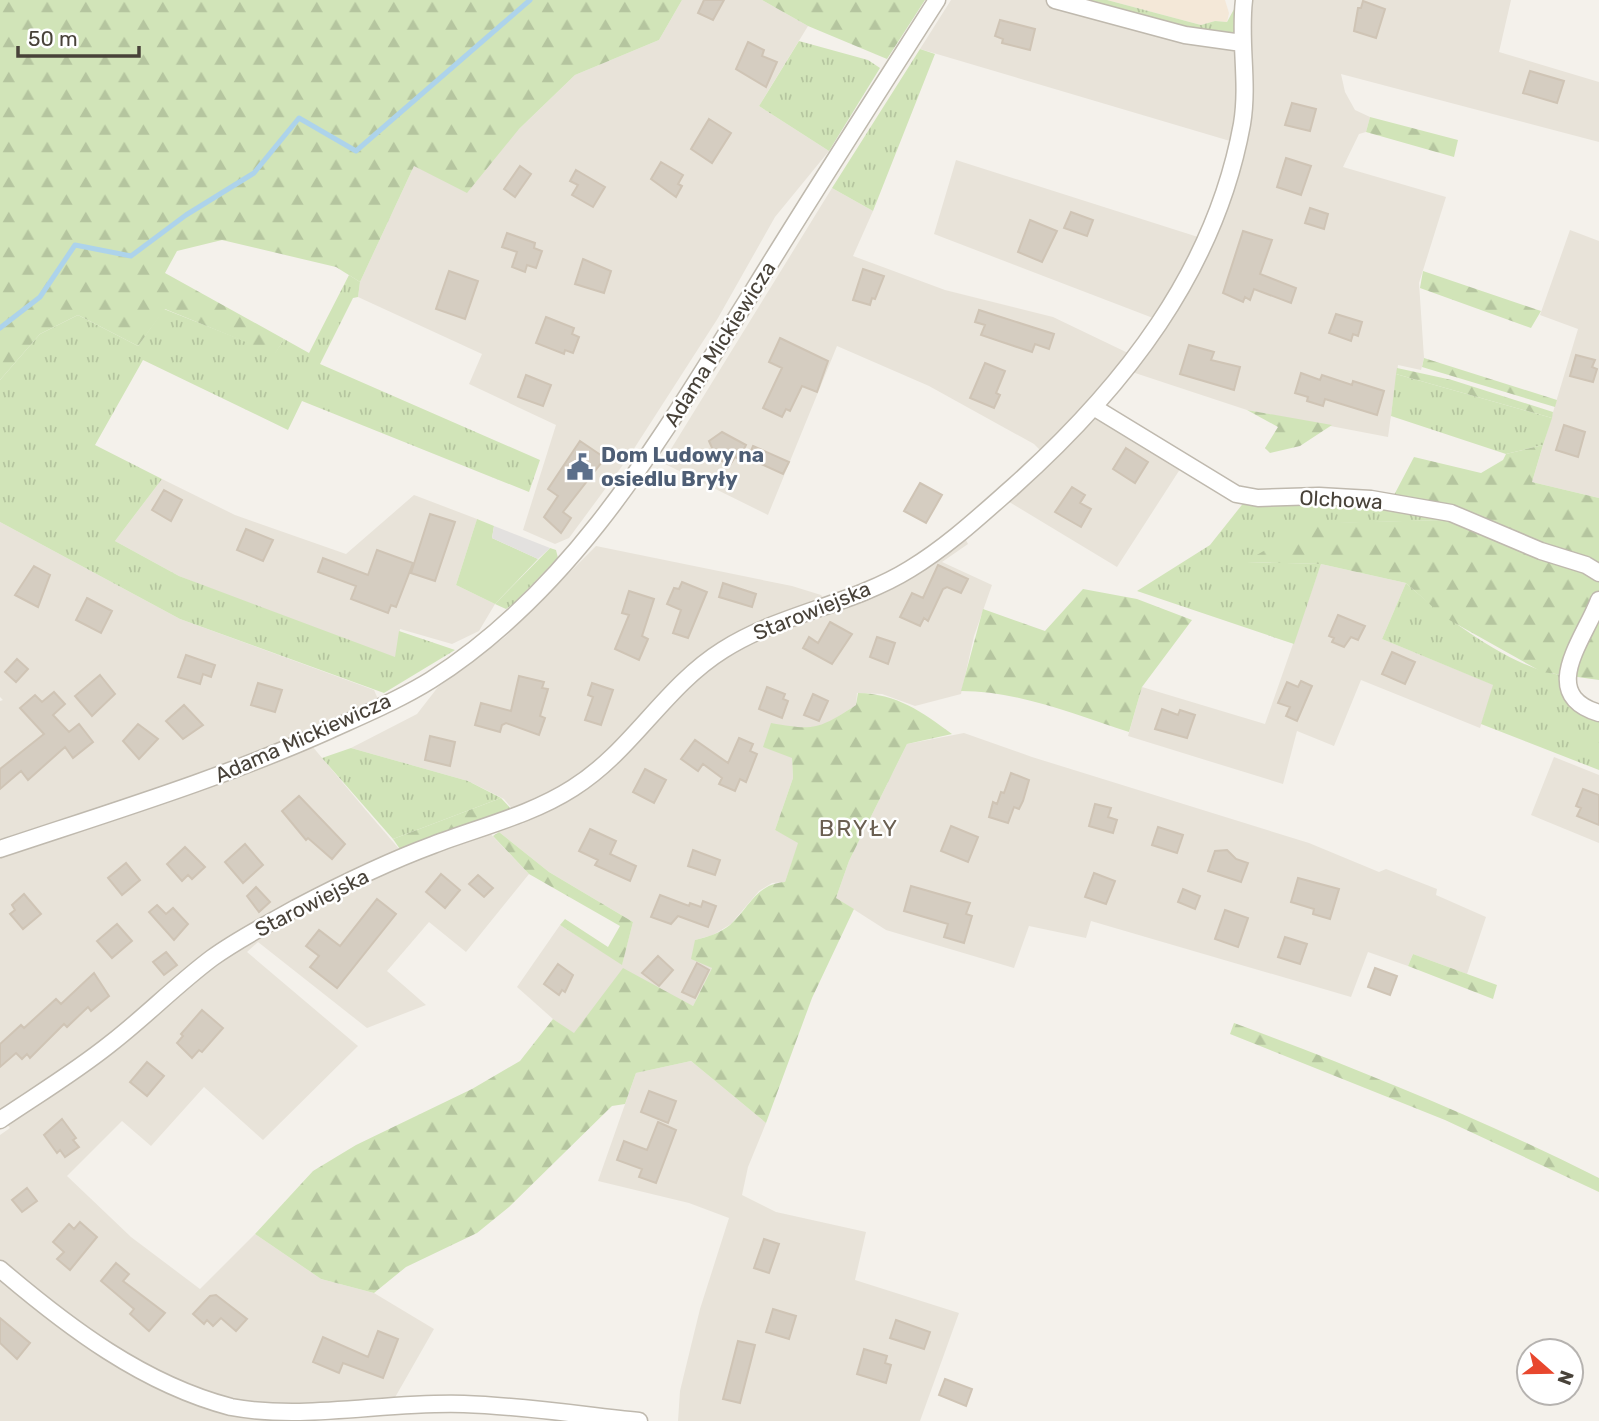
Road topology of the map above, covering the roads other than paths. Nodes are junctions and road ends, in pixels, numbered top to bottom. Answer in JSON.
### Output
{"nodes":[{"id":1,"x":937,"y":0,"type":"edge"},
{"id":2,"x":1055,"y":0,"type":"edge"},
{"id":3,"x":1244,"y":0,"type":"edge"},
{"id":4,"x":1242,"y":43,"type":"junction"},
{"id":5,"x":1095,"y":408,"type":"junction"},
{"id":6,"x":1599,"y":573,"type":"edge"},
{"id":7,"x":1599,"y":600,"type":"edge"},
{"id":8,"x":1599,"y":713,"type":"edge"},
{"id":9,"x":0,"y":849,"type":"edge"},
{"id":10,"x":0,"y":1120,"type":"edge"},
{"id":11,"x":0,"y":1269,"type":"edge"},
{"id":12,"x":639,"y":1421,"type":"edge"}],
"edges":[{"from":1,"to":9,"type":"street","name":"Adama Mickiewicza"},
{"from":2,"to":4,"type":"street"},
{"from":3,"to":4,"type":"street","name":"Starowiejska"},
{"from":4,"to":5,"type":"street","name":"Starowiejska"},
{"from":5,"to":6,"type":"street","name":"Olchowa"},
{"from":5,"to":10,"type":"street","name":"Starowiejska"},
{"from":7,"to":8,"type":"street"},
{"from":11,"to":12,"type":"street"}]}
